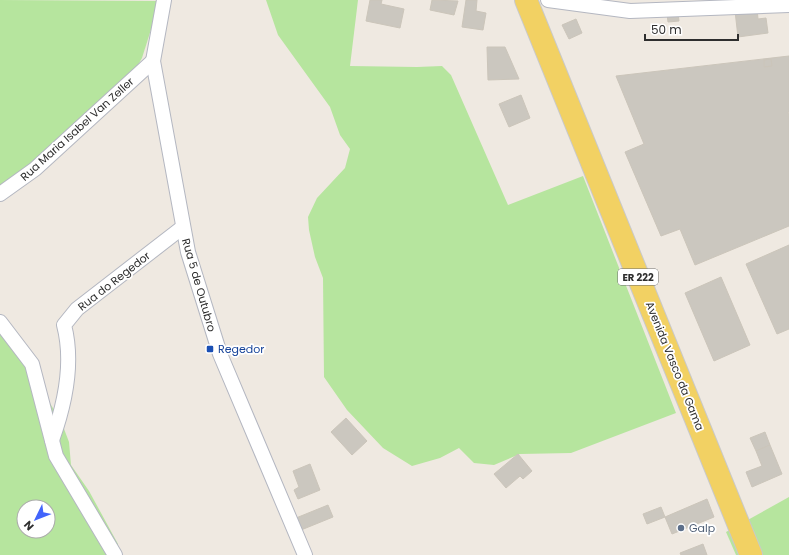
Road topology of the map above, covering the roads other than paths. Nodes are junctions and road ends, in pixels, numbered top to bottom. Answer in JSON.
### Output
{"nodes":[{"id":1,"x":164,"y":0,"type":"edge"},
{"id":2,"x":526,"y":0,"type":"edge"},
{"id":3,"x":548,"y":0,"type":"edge"},
{"id":4,"x":789,"y":5,"type":"edge"},
{"id":5,"x":153,"y":61,"type":"junction"},
{"id":6,"x":0,"y":194,"type":"edge"},
{"id":7,"x":183,"y":227,"type":"junction"},
{"id":8,"x":0,"y":322,"type":"edge"},
{"id":9,"x":52,"y":440,"type":"junction"},
{"id":10,"x":115,"y":555,"type":"edge"},
{"id":11,"x":305,"y":555,"type":"edge"},
{"id":12,"x":751,"y":555,"type":"edge"}],
"edges":[{"from":1,"to":5,"type":"street","name":"Rua 5 de Outubro"},
{"from":2,"to":12,"type":"main road","name":"Avenida Vasco da Gama","number":"ER 222"},
{"from":3,"to":4,"type":"street"},
{"from":5,"to":6,"type":"street","name":"Rua Maria Isabel Van Zeller"},
{"from":5,"to":7,"type":"street","name":"Rua 5 de Outubro"},
{"from":7,"to":9,"type":"street","name":"Rua do Regedor"},
{"from":7,"to":11,"type":"street","name":"Rua 5 de Outubro"},
{"from":8,"to":9,"type":"street"},
{"from":9,"to":10,"type":"street"}]}
